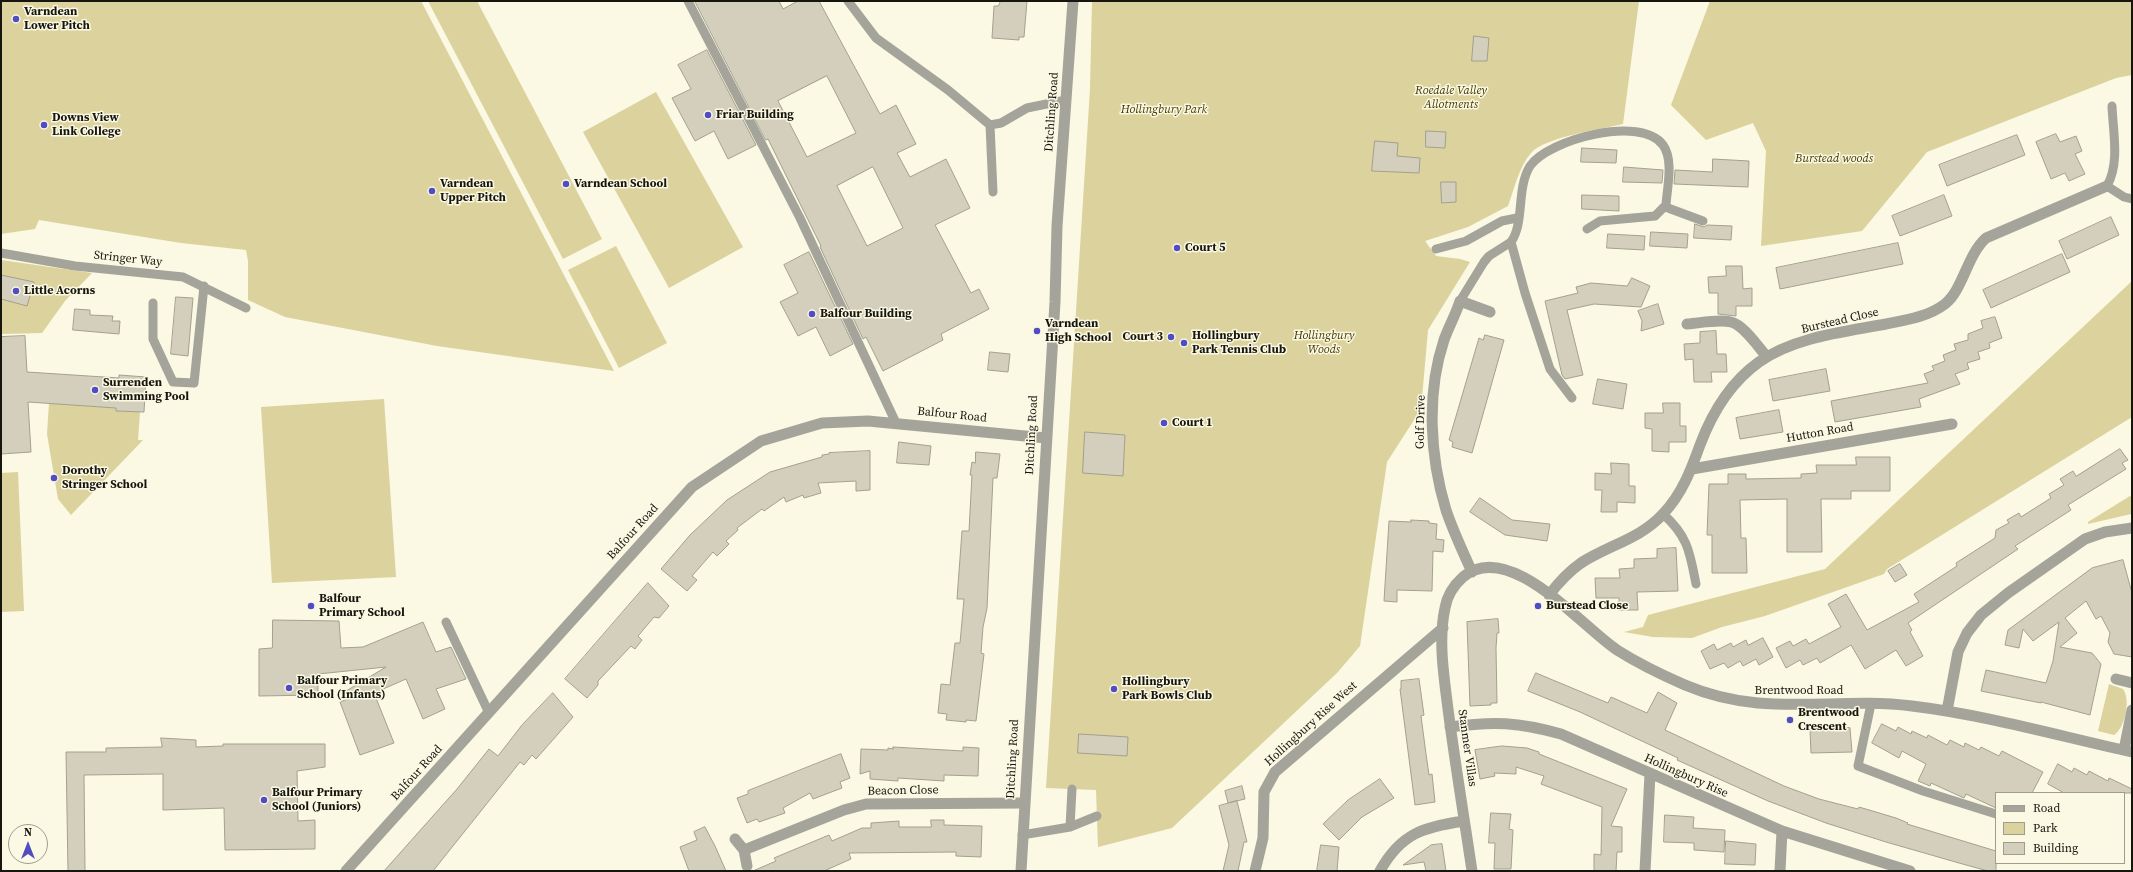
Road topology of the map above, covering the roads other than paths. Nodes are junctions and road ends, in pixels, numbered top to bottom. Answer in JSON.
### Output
{"nodes":[{"id":1,"x":688,"y":1,"type":"edge"},
{"id":2,"x":848,"y":1,"type":"edge"},
{"id":3,"x":1073,"y":1,"type":"edge"},
{"id":4,"x":1066,"y":100,"type":"junction"},
{"id":5,"x":2112,"y":106,"type":"dead end"},
{"id":6,"x":990,"y":125,"type":"junction"},
{"id":7,"x":2107,"y":186,"type":"junction"},
{"id":8,"x":993,"y":192,"type":"dead end"},
{"id":9,"x":2132,"y":199,"type":"edge"},
{"id":10,"x":1666,"y":205,"type":"junction"},
{"id":11,"x":1518,"y":218,"type":"junction"},
{"id":12,"x":1704,"y":221,"type":"dead end"},
{"id":13,"x":1587,"y":229,"type":"dead end"},
{"id":14,"x":1511,"y":242,"type":"junction"},
{"id":15,"x":1436,"y":248,"type":"dead end"},
{"id":16,"x":1,"y":252,"type":"edge"},
{"id":17,"x":204,"y":286,"type":"junction"},
{"id":18,"x":1460,"y":300,"type":"junction"},
{"id":19,"x":153,"y":303,"type":"dead end"},
{"id":20,"x":246,"y":308,"type":"dead end"},
{"id":21,"x":1490,"y":312,"type":"dead end"},
{"id":22,"x":1687,"y":324,"type":"dead end"},
{"id":23,"x":1767,"y":358,"type":"junction"},
{"id":24,"x":1572,"y":398,"type":"dead end"},
{"id":25,"x":896,"y":423,"type":"junction"},
{"id":26,"x":1952,"y":424,"type":"dead end"},
{"id":27,"x":1046,"y":438,"type":"junction"},
{"id":28,"x":1692,"y":469,"type":"junction"},
{"id":29,"x":1664,"y":514,"type":"junction"},
{"id":30,"x":2132,"y":528,"type":"edge"},
{"id":31,"x":1472,"y":572,"type":"junction"},
{"id":32,"x":1696,"y":584,"type":"dead end"},
{"id":33,"x":1549,"y":595,"type":"junction"},
{"id":34,"x":446,"y":622,"type":"dead end"},
{"id":35,"x":1443,"y":628,"type":"junction"},
{"id":36,"x":2116,"y":679,"type":"dead end"},
{"id":37,"x":2132,"y":683,"type":"edge"},
{"id":38,"x":1871,"y":704,"type":"junction"},
{"id":39,"x":2132,"y":710,"type":"edge"},
{"id":40,"x":1947,"y":711,"type":"junction"},
{"id":41,"x":489,"y":712,"type":"junction"},
{"id":42,"x":1450,"y":727,"type":"junction"},
{"id":43,"x":2128,"y":751,"type":"edge"},
{"id":44,"x":1650,"y":774,"type":"junction"},
{"id":45,"x":1072,"y":789,"type":"dead end"},
{"id":46,"x":1024,"y":803,"type":"junction"},
{"id":47,"x":1995,"y":814,"type":"edge"},
{"id":48,"x":1097,"y":816,"type":"dead end"},
{"id":49,"x":1464,"y":821,"type":"junction"},
{"id":50,"x":1070,"y":827,"type":"junction"},
{"id":51,"x":1782,"y":832,"type":"junction"},
{"id":52,"x":1022,"y":835,"type":"junction"},
{"id":53,"x":735,"y":839,"type":"dead end"},
{"id":54,"x":744,"y":850,"type":"junction"},
{"id":55,"x":747,"y":866,"type":"dead end"},
{"id":56,"x":346,"y":871,"type":"edge"},
{"id":57,"x":1020,"y":871,"type":"edge"},
{"id":58,"x":1255,"y":871,"type":"edge"},
{"id":59,"x":1380,"y":871,"type":"edge"},
{"id":60,"x":1472,"y":871,"type":"edge"},
{"id":61,"x":1645,"y":871,"type":"edge"},
{"id":62,"x":1780,"y":871,"type":"edge"},
{"id":63,"x":1910,"y":871,"type":"edge"}],
"edges":[{"from":1,"to":25,"type":"lane"},
{"from":2,"to":6,"type":"lane"},
{"from":3,"to":4,"type":"street","name":"Ditchling Road"},
{"from":4,"to":6,"type":"lane"},
{"from":4,"to":27,"type":"street","name":"Ditchling Road"},
{"from":5,"to":7,"type":"lane"},
{"from":6,"to":8,"type":"lane"},
{"from":7,"to":9,"type":"lane"},
{"from":7,"to":23,"type":"street","name":"Burstead Close"},
{"from":10,"to":11,"type":"lane"},
{"from":10,"to":12,"type":"lane"},
{"from":10,"to":13,"type":"lane"},
{"from":11,"to":14,"type":"lane"},
{"from":11,"to":15,"type":"lane"},
{"from":14,"to":18,"type":"lane"},
{"from":14,"to":24,"type":"lane"},
{"from":16,"to":17,"type":"lane","name":"Stringer Way"},
{"from":17,"to":19,"type":"lane"},
{"from":17,"to":20,"type":"lane","name":"Stringer Way"},
{"from":18,"to":21,"type":"street"},
{"from":18,"to":31,"type":"street","name":"Golf Drive"},
{"from":22,"to":23,"type":"street"},
{"from":23,"to":28,"type":"street","name":"Burstead Close"},
{"from":25,"to":27,"type":"street","name":"Balfour Road"},
{"from":25,"to":41,"type":"street","name":"Balfour Road"},
{"from":26,"to":28,"type":"street","name":"Hutton Road"},
{"from":27,"to":46,"type":"street","name":"Ditchling Road"},
{"from":28,"to":29,"type":"street","name":"Burstead Close"},
{"from":29,"to":32,"type":"lane"},
{"from":29,"to":33,"type":"street","name":"Burstead Close"},
{"from":30,"to":40,"type":"street"},
{"from":31,"to":33,"type":"street","name":"Brentwood Road"},
{"from":31,"to":35,"type":"street","name":"Brentwood Road"},
{"from":33,"to":38,"type":"street","name":"Brentwood Road"},
{"from":34,"to":41,"type":"lane"},
{"from":35,"to":42,"type":"street","name":"Stanmer Villas"},
{"from":35,"to":58,"type":"street","name":"Hollingbury Rise West"},
{"from":36,"to":37,"type":"street"},
{"from":38,"to":40,"type":"street","name":"Brentwood Road"},
{"from":38,"to":47,"type":"lane"},
{"from":39,"to":43,"type":"street"},
{"from":40,"to":43,"type":"street","name":"Brentwood Road"},
{"from":41,"to":56,"type":"street","name":"Balfour Road"},
{"from":42,"to":44,"type":"street","name":"Hollingbury Rise"},
{"from":42,"to":49,"type":"street","name":"Stanmer Villas"},
{"from":44,"to":51,"type":"street","name":"Hollingbury Rise"},
{"from":44,"to":61,"type":"street"},
{"from":45,"to":50,"type":"lane"},
{"from":46,"to":52,"type":"street","name":"Ditchling Road"},
{"from":46,"to":54,"type":"street","name":"Beacon Close"},
{"from":48,"to":50,"type":"lane"},
{"from":49,"to":59,"type":"street"},
{"from":49,"to":60,"type":"street","name":"Stanmer Villas"},
{"from":50,"to":52,"type":"lane"},
{"from":51,"to":62,"type":"street"},
{"from":51,"to":63,"type":"street","name":"Hollingbury Rise"},
{"from":52,"to":57,"type":"street","name":"Ditchling Road"},
{"from":53,"to":54,"type":"street"},
{"from":54,"to":55,"type":"street"}]}
